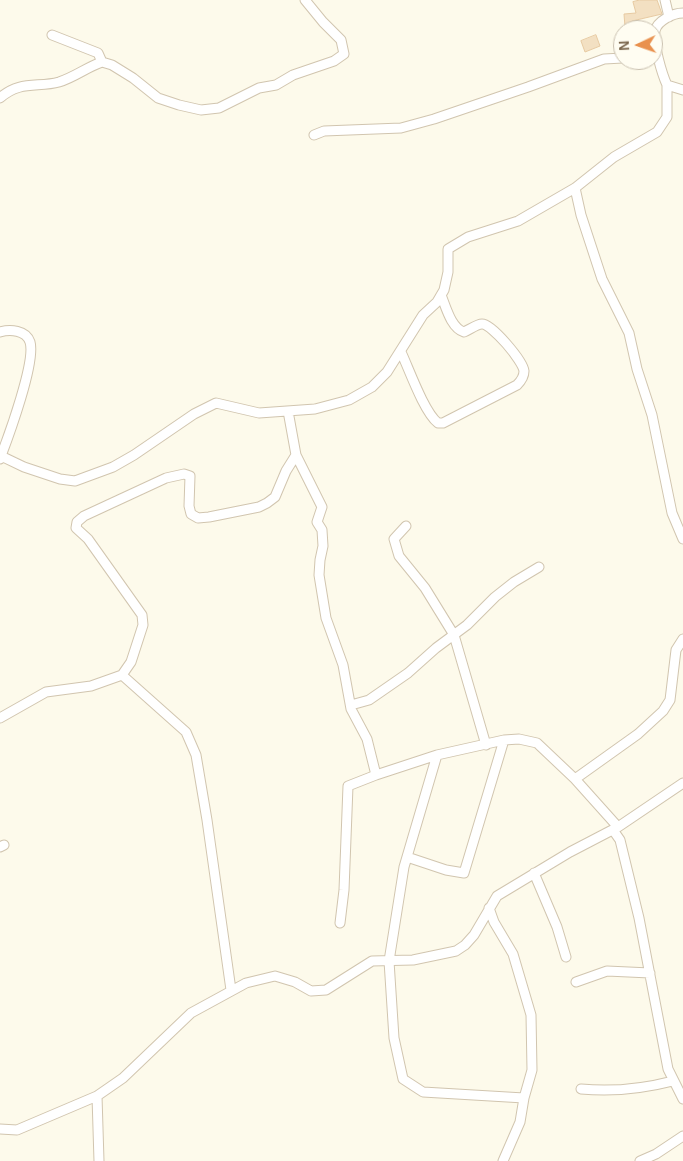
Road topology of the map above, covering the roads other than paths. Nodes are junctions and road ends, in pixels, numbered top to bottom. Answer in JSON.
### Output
{"nodes":[{"id":1,"x":305,"y":0,"type":"edge"},
{"id":2,"x":665,"y":0,"type":"edge"},
{"id":3,"x":683,"y":13,"type":"edge"},
{"id":4,"x":670,"y":17,"type":"junction"},
{"id":5,"x":663,"y":20,"type":"edge"},
{"id":6,"x":52,"y":35,"type":"dead end"},
{"id":7,"x":613,"y":59,"type":"edge"},
{"id":8,"x":102,"y":62,"type":"junction"},
{"id":9,"x":661,"y":70,"type":"edge"},
{"id":10,"x":667,"y":85,"type":"junction"},
{"id":11,"x":683,"y":90,"type":"edge"},
{"id":12,"x":0,"y":98,"type":"edge"},
{"id":13,"x":314,"y":134,"type":"dead end"},
{"id":14,"x":575,"y":188,"type":"junction"},
{"id":15,"x":441,"y":295,"type":"junction"},
{"id":16,"x":0,"y":332,"type":"edge"},
{"id":17,"x":401,"y":352,"type":"junction"},
{"id":18,"x":288,"y":411,"type":"junction"},
{"id":19,"x":296,"y":455,"type":"junction"},
{"id":20,"x":1,"y":457,"type":"edge"},
{"id":21,"x":406,"y":526,"type":"dead end"},
{"id":22,"x":683,"y":539,"type":"edge"},
{"id":23,"x":539,"y":567,"type":"dead end"},
{"id":24,"x":454,"y":635,"type":"junction"},
{"id":25,"x":683,"y":639,"type":"edge"},
{"id":26,"x":122,"y":676,"type":"junction"},
{"id":27,"x":351,"y":705,"type":"junction"},
{"id":28,"x":0,"y":718,"type":"edge"},
{"id":29,"x":504,"y":740,"type":"junction"},
{"id":30,"x":486,"y":745,"type":"junction"},
{"id":31,"x":437,"y":755,"type":"junction"},
{"id":32,"x":376,"y":774,"type":"junction"},
{"id":33,"x":574,"y":779,"type":"junction"},
{"id":34,"x":683,"y":783,"type":"edge"},
{"id":35,"x":615,"y":829,"type":"junction"},
{"id":36,"x":407,"y":857,"type":"junction"},
{"id":37,"x":534,"y":874,"type":"junction"},
{"id":38,"x":489,"y":908,"type":"junction"},
{"id":39,"x":340,"y":923,"type":"dead end"},
{"id":40,"x":566,"y":957,"type":"dead end"},
{"id":41,"x":389,"y":961,"type":"junction"},
{"id":42,"x":650,"y":973,"type":"junction"},
{"id":43,"x":576,"y":982,"type":"dead end"},
{"id":44,"x":231,"y":990,"type":"junction"},
{"id":45,"x":673,"y":1081,"type":"junction"},
{"id":46,"x":581,"y":1089,"type":"dead end"},
{"id":47,"x":97,"y":1096,"type":"junction"},
{"id":48,"x":524,"y":1098,"type":"junction"},
{"id":49,"x":683,"y":1099,"type":"edge"},
{"id":50,"x":0,"y":1129,"type":"edge"},
{"id":51,"x":683,"y":1136,"type":"edge"},
{"id":52,"x":99,"y":1161,"type":"edge"},
{"id":53,"x":503,"y":1161,"type":"edge"},
{"id":54,"x":640,"y":1161,"type":"edge"}],
"edges":[{"from":1,"to":8,"type":"street"},
{"from":2,"to":4,"type":"street"},
{"from":3,"to":4,"type":"street"},
{"from":4,"to":5,"type":"street"},
{"from":6,"to":8,"type":"street"},
{"from":7,"to":13,"type":"street"},
{"from":8,"to":12,"type":"street"},
{"from":9,"to":10,"type":"street"},
{"from":10,"to":11,"type":"street"},
{"from":10,"to":14,"type":"street"},
{"from":14,"to":15,"type":"street"},
{"from":14,"to":22,"type":"street"},
{"from":15,"to":17,"type":"street"},
{"from":15,"to":17,"type":"street"},
{"from":16,"to":20,"type":"street"},
{"from":17,"to":18,"type":"street"},
{"from":18,"to":19,"type":"street"},
{"from":18,"to":20,"type":"street"},
{"from":19,"to":26,"type":"street"},
{"from":19,"to":27,"type":"street"},
{"from":21,"to":24,"type":"street"},
{"from":23,"to":24,"type":"street"},
{"from":24,"to":27,"type":"street"},
{"from":24,"to":30,"type":"street"},
{"from":25,"to":33,"type":"street"},
{"from":26,"to":28,"type":"street"},
{"from":26,"to":44,"type":"street"},
{"from":27,"to":32,"type":"street"},
{"from":29,"to":30,"type":"street"},
{"from":29,"to":33,"type":"street"},
{"from":29,"to":36,"type":"street"},
{"from":30,"to":31,"type":"street"},
{"from":31,"to":32,"type":"street"},
{"from":31,"to":36,"type":"street"},
{"from":32,"to":39,"type":"street"},
{"from":33,"to":35,"type":"street"},
{"from":34,"to":35,"type":"street"},
{"from":35,"to":37,"type":"street"},
{"from":35,"to":42,"type":"street"},
{"from":36,"to":41,"type":"street"},
{"from":37,"to":38,"type":"street"},
{"from":37,"to":40,"type":"street"},
{"from":38,"to":41,"type":"street"},
{"from":38,"to":48,"type":"street"},
{"from":41,"to":44,"type":"street"},
{"from":41,"to":48,"type":"street"},
{"from":42,"to":43,"type":"street"},
{"from":42,"to":45,"type":"street"},
{"from":44,"to":47,"type":"street"},
{"from":45,"to":46,"type":"street"},
{"from":45,"to":49,"type":"street"},
{"from":47,"to":50,"type":"street"},
{"from":47,"to":52,"type":"street"},
{"from":48,"to":53,"type":"street"},
{"from":51,"to":54,"type":"street"}]}
